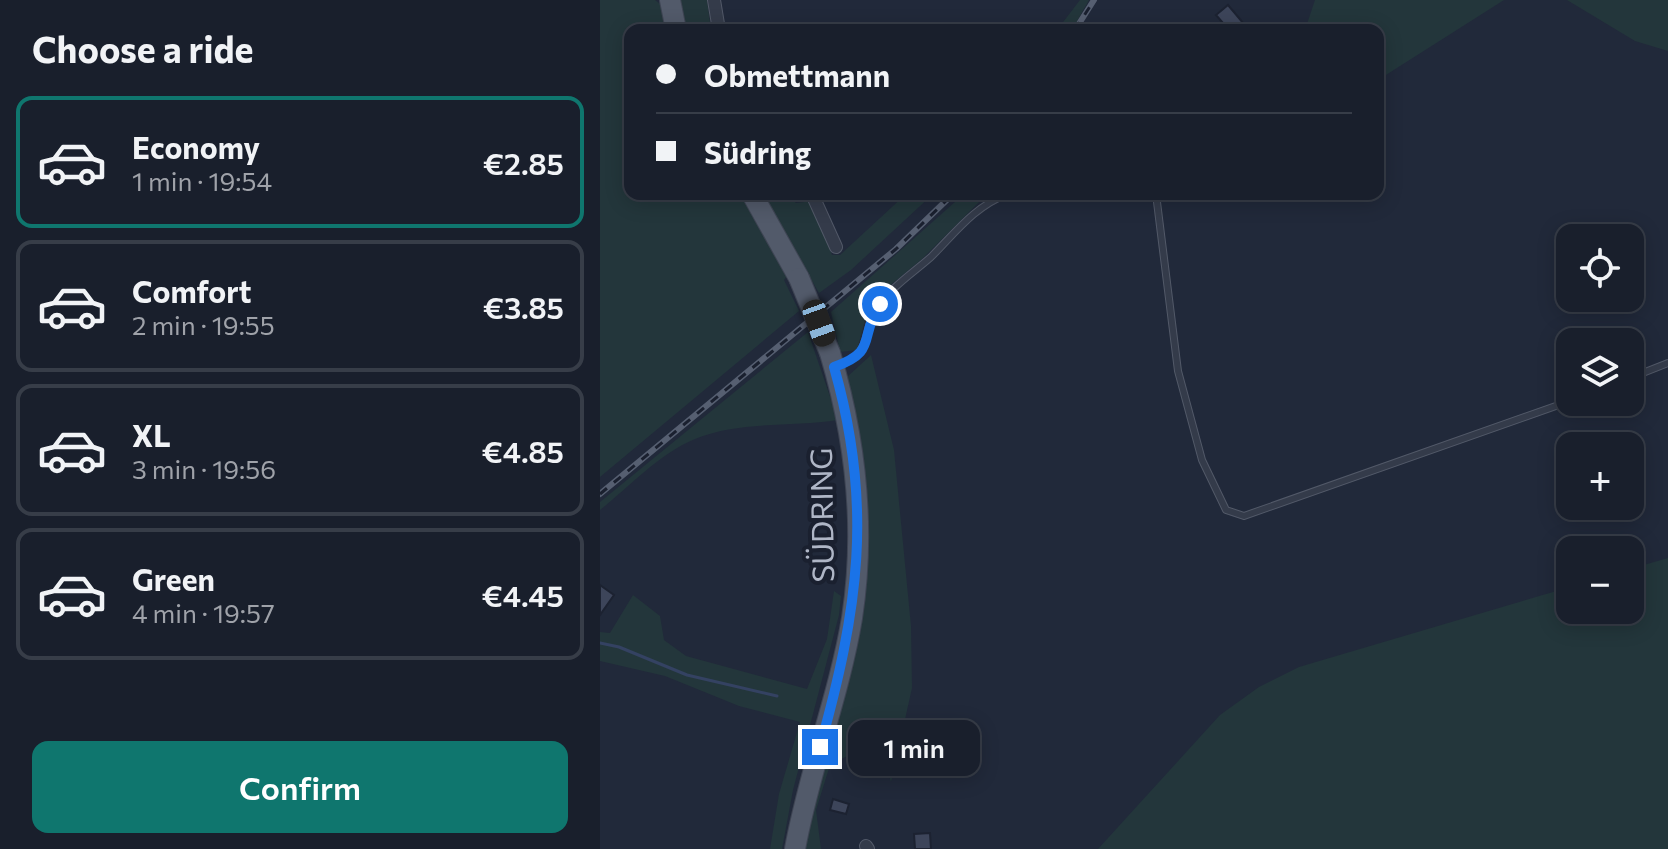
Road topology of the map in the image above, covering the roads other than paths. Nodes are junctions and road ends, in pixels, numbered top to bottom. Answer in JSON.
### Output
{"nodes":[{"id":1,"x":670,"y":0,"type":"edge"},
{"id":2,"x":714,"y":0,"type":"edge"},
{"id":3,"x":675,"y":24,"type":"edge"},
{"id":4,"x":718,"y":24,"type":"edge"},
{"id":5,"x":755,"y":200,"type":"edge"},
{"id":6,"x":815,"y":200,"type":"edge"},
{"id":7,"x":996,"y":200,"type":"edge"},
{"id":8,"x":1157,"y":200,"type":"edge"},
{"id":9,"x":836,"y":247,"type":"dead end"},
{"id":10,"x":832,"y":360,"type":"junction"},
{"id":11,"x":1668,"y":363,"type":"edge"},
{"id":12,"x":1644,"y":372,"type":"edge"},
{"id":13,"x":1556,"y":406,"type":"edge"},
{"id":14,"x":795,"y":849,"type":"edge"}],
"edges":[{"from":1,"to":3,"type":"main road"},
{"from":2,"to":4,"type":"street"},
{"from":5,"to":10,"type":"main road","name":"SÜDRING","bridge":true},
{"from":6,"to":9,"type":"street"},
{"from":7,"to":10,"type":"lane"},
{"from":8,"to":13,"type":"lane"},
{"from":10,"to":14,"type":"main road","name":"SÜDRING"},
{"from":11,"to":12,"type":"lane"}]}
